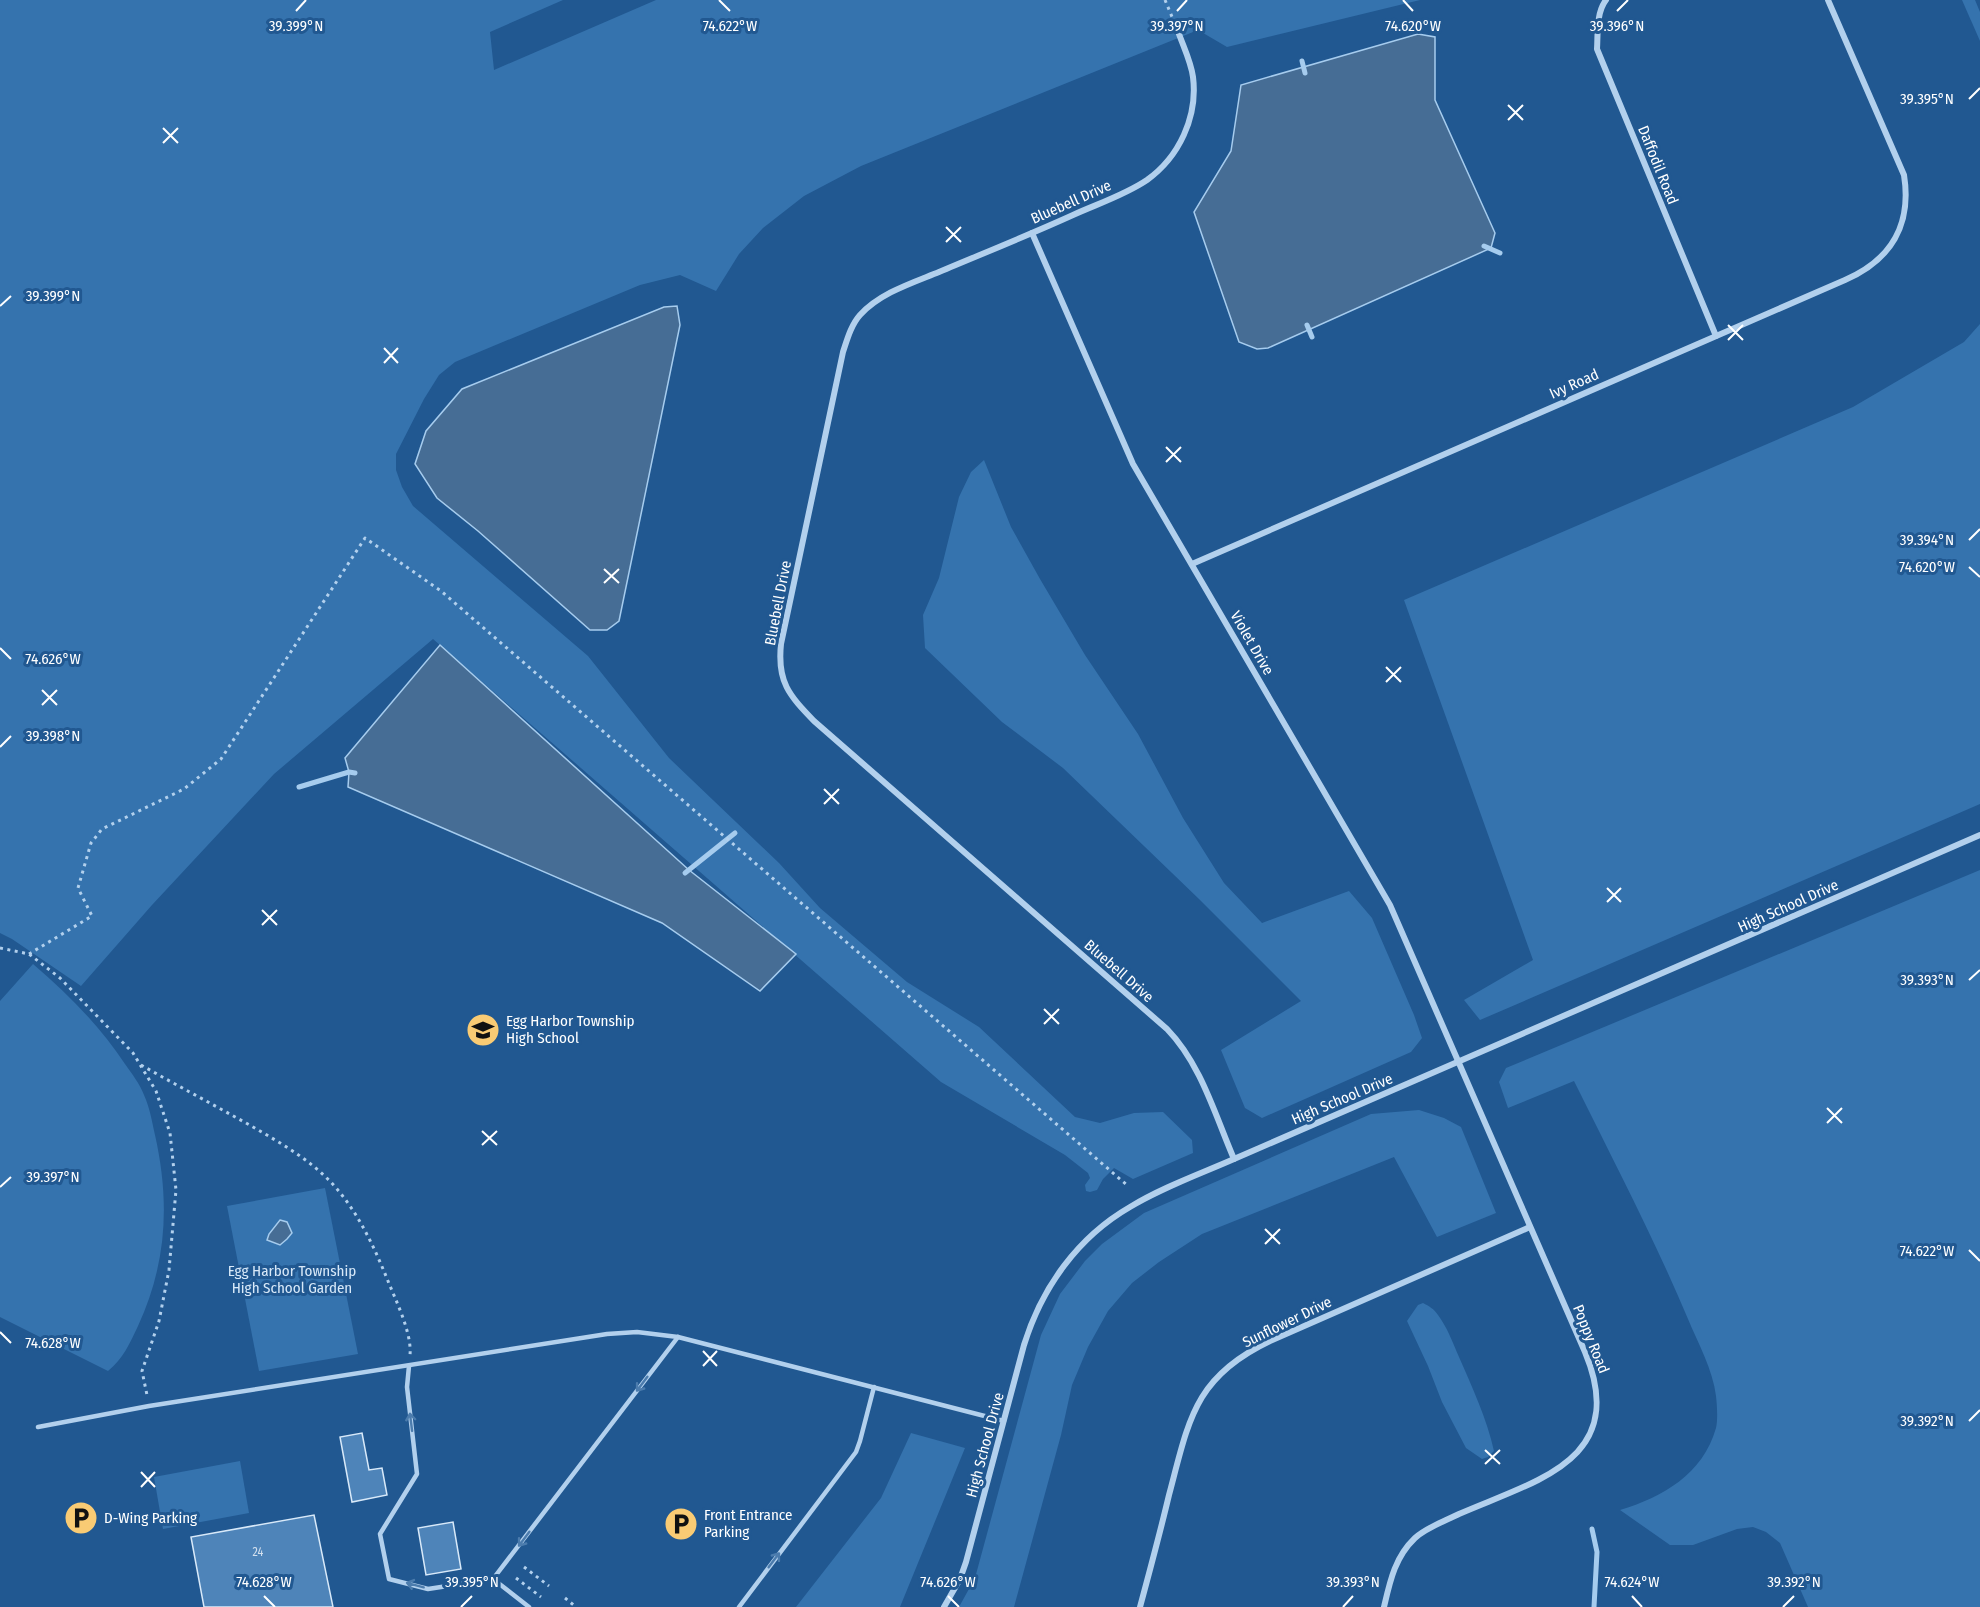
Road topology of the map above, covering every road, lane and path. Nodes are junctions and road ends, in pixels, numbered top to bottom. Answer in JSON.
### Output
{"nodes":[{"id":1,"x":1165,"y":0,"type":"edge"},
{"id":2,"x":1606,"y":0,"type":"edge"},
{"id":3,"x":1828,"y":0,"type":"edge"},
{"id":4,"x":1179,"y":34,"type":"joint"},
{"id":5,"x":1032,"y":233,"type":"junction"},
{"id":6,"x":1716,"y":336,"type":"junction"},
{"id":7,"x":1192,"y":564,"type":"junction"},
{"id":8,"x":1980,"y":835,"type":"edge"},
{"id":9,"x":0,"y":948,"type":"edge"},
{"id":10,"x":29,"y":954,"type":"junction"},
{"id":11,"x":1458,"y":1062,"type":"junction"},
{"id":12,"x":140,"y":1065,"type":"junction"},
{"id":13,"x":1234,"y":1159,"type":"junction"},
{"id":14,"x":1128,"y":1186,"type":"dead end"},
{"id":15,"x":1530,"y":1227,"type":"junction"},
{"id":16,"x":678,"y":1337,"type":"junction"},
{"id":17,"x":409,"y":1366,"type":"junction"},
{"id":18,"x":874,"y":1388,"type":"junction"},
{"id":19,"x":149,"y":1406,"type":"junction"},
{"id":20,"x":1004,"y":1421,"type":"junction"},
{"id":21,"x":38,"y":1427,"type":"dead end"},
{"id":22,"x":524,"y":1567,"type":"dead end"},
{"id":23,"x":516,"y":1578,"type":"dead end"},
{"id":24,"x":493,"y":1579,"type":"junction"},
{"id":25,"x":549,"y":1586,"type":"dead end"},
{"id":26,"x":541,"y":1597,"type":"dead end"},
{"id":27,"x":565,"y":1599,"type":"dead end"},
{"id":28,"x":529,"y":1607,"type":"edge"},
{"id":29,"x":576,"y":1607,"type":"edge"},
{"id":30,"x":739,"y":1607,"type":"edge"},
{"id":31,"x":944,"y":1607,"type":"edge"},
{"id":32,"x":1140,"y":1607,"type":"edge"},
{"id":33,"x":1384,"y":1607,"type":"edge"}],
"edges":[{"from":1,"to":4,"type":"path"},
{"from":2,"to":6,"type":"street","name":"Daffodil Road"},
{"from":3,"to":6,"type":"street","name":"Ivy Road"},
{"from":4,"to":5,"type":"street","name":"Bluebell Drive"},
{"from":5,"to":7,"type":"street","name":"Violet Drive"},
{"from":5,"to":13,"type":"street","name":"Bluebell Drive"},
{"from":6,"to":7,"type":"street","name":"Ivy Road"},
{"from":7,"to":11,"type":"street","name":"Violet Drive"},
{"from":8,"to":11,"type":"street","name":"High School Drive"},
{"from":9,"to":10,"type":"path"},
{"from":10,"to":12,"type":"path"},
{"from":10,"to":14,"type":"path"},
{"from":11,"to":13,"type":"street","name":"High School Drive"},
{"from":11,"to":15,"type":"street","name":"Poppy Road"},
{"from":12,"to":17,"type":"path"},
{"from":12,"to":19,"type":"path"},
{"from":13,"to":20,"type":"street","name":"High School Drive"},
{"from":15,"to":32,"type":"street","name":"Sunflower Drive"},
{"from":15,"to":33,"type":"street","name":"Poppy Road"},
{"from":16,"to":17,"type":"lane"},
{"from":16,"to":18,"type":"lane"},
{"from":16,"to":24,"type":"lane","one_way":true},
{"from":17,"to":19,"type":"lane"},
{"from":24,"to":17,"type":"lane","one_way":true},
{"from":18,"to":20,"type":"lane"},
{"from":30,"to":18,"type":"lane","one_way":true},
{"from":19,"to":21,"type":"lane"},
{"from":20,"to":31,"type":"street","name":"High School Drive"},
{"from":22,"to":25,"type":"path"},
{"from":23,"to":26,"type":"path"},
{"from":24,"to":28,"type":"lane"},
{"from":27,"to":29,"type":"path"}]}
